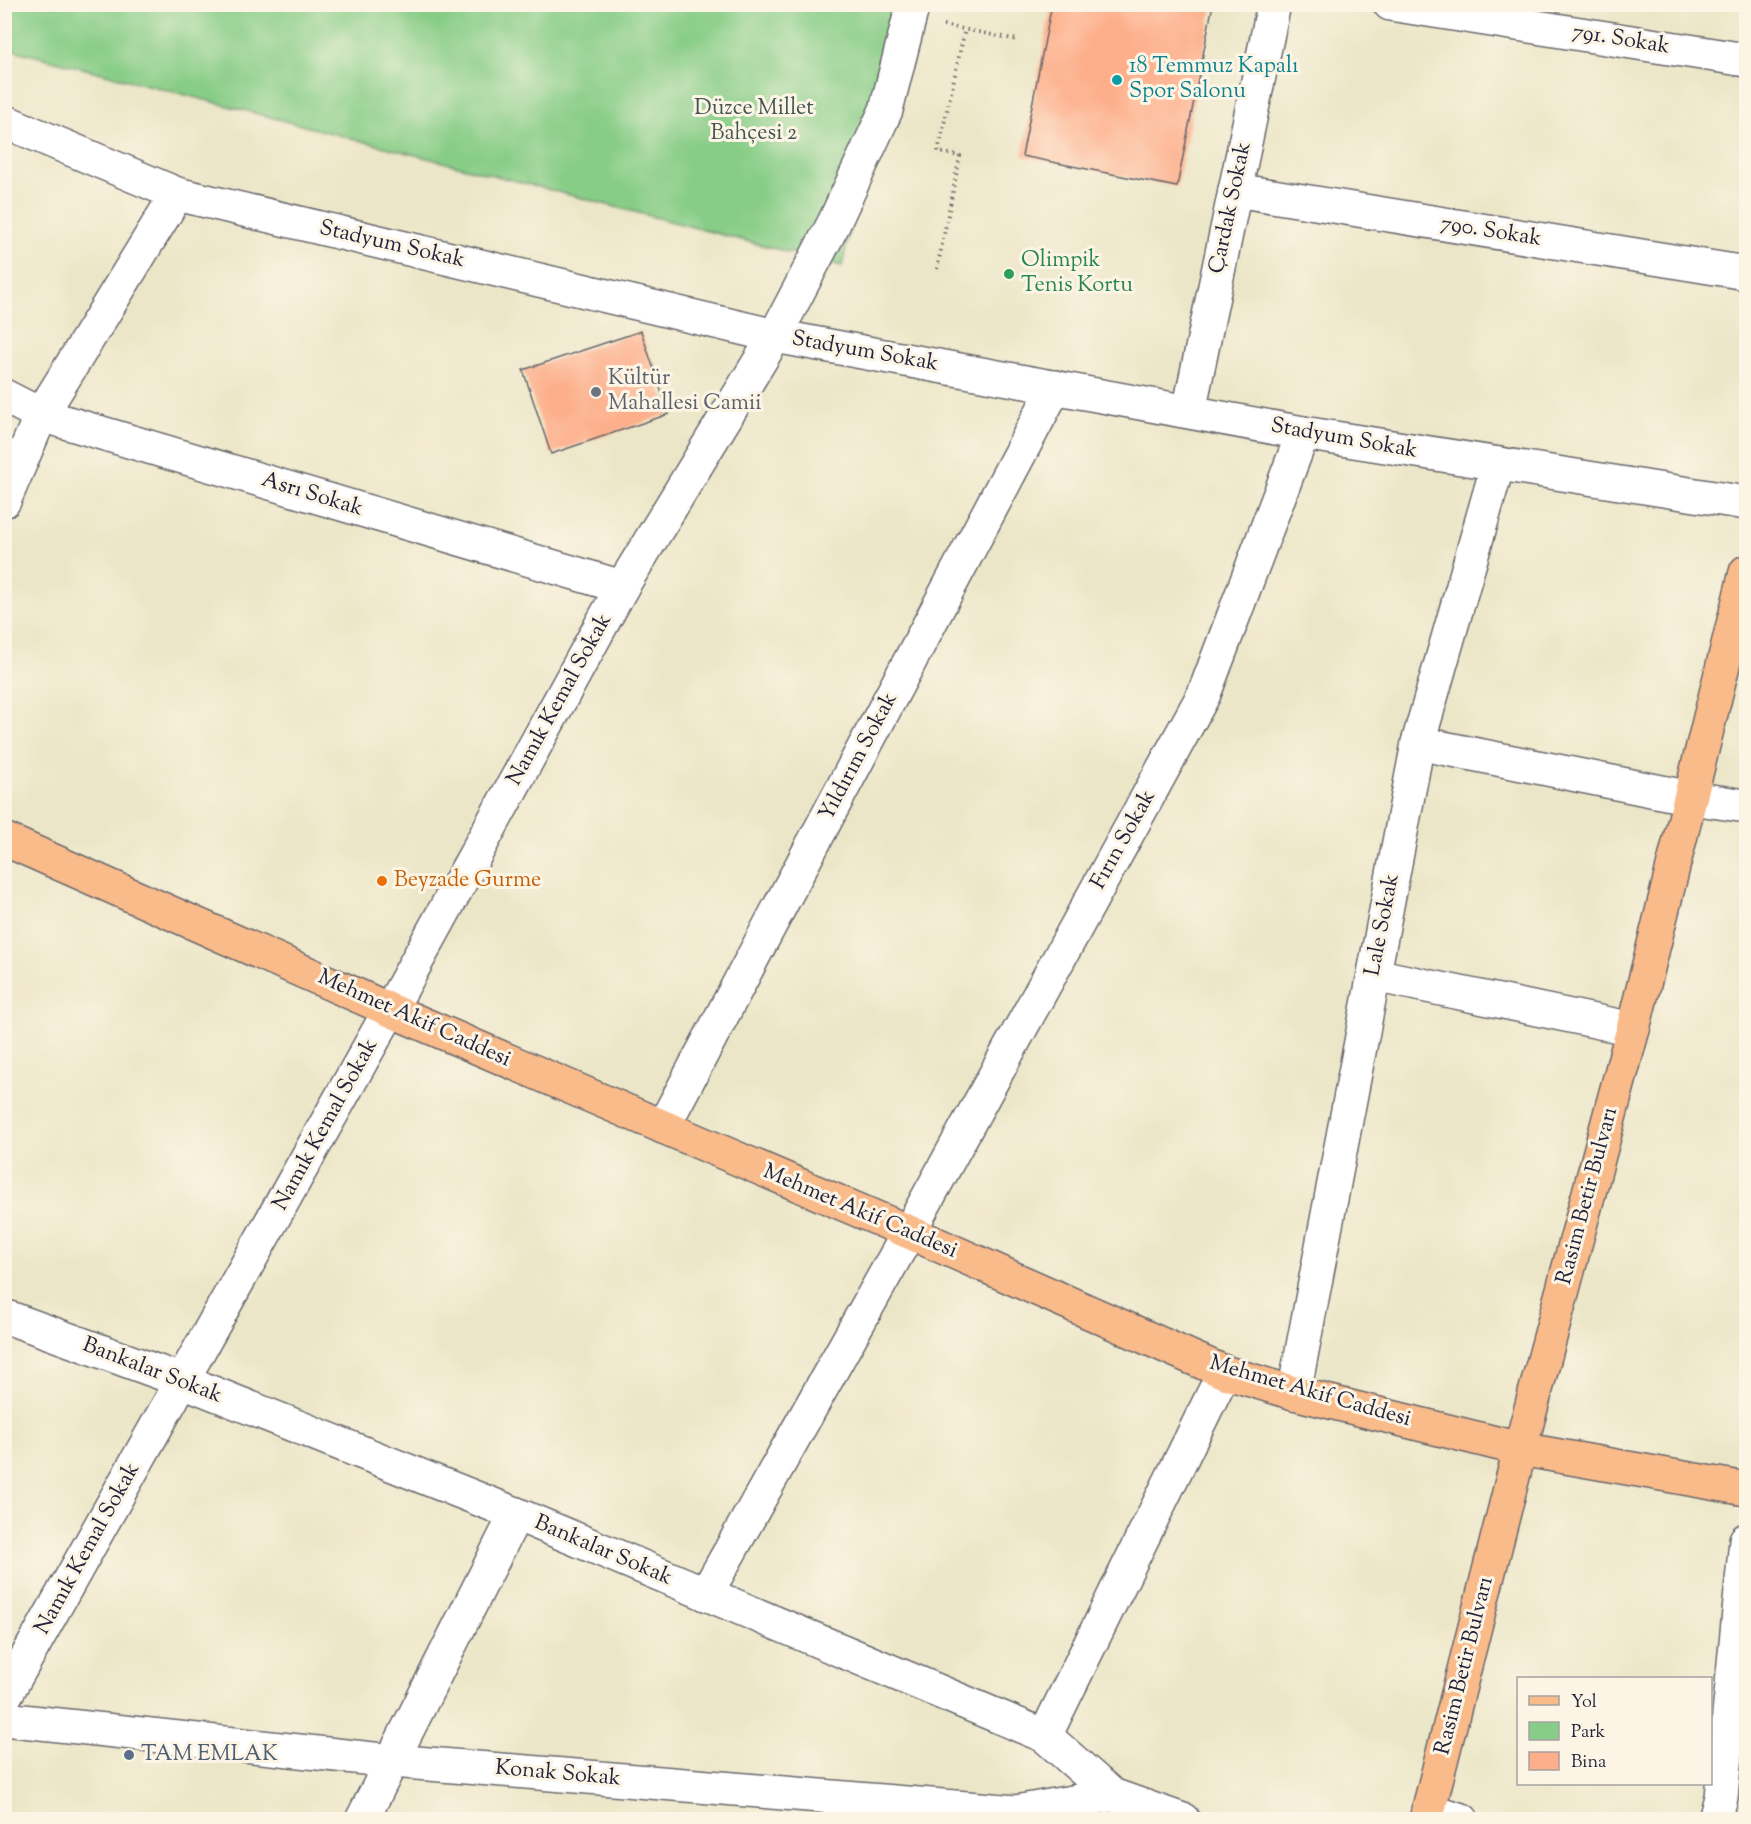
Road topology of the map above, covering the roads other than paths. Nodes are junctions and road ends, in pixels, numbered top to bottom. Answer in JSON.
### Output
{"nodes":[{"id":1,"x":1274,"y":4,"type":"edge"},
{"id":2,"x":1390,"y":4,"type":"edge"},
{"id":3,"x":912,"y":12,"type":"edge"},
{"id":4,"x":1746,"y":60,"type":"edge"},
{"id":5,"x":4,"y":121,"type":"edge"},
{"id":6,"x":1235,"y":190,"type":"junction"},
{"id":7,"x":177,"y":194,"type":"junction"},
{"id":8,"x":1746,"y":273,"type":"edge"},
{"id":9,"x":775,"y":336,"type":"junction"},
{"id":10,"x":1055,"y":387,"type":"junction"},
{"id":11,"x":4,"y":396,"type":"edge"},
{"id":12,"x":1189,"y":411,"type":"junction"},
{"id":13,"x":41,"y":414,"type":"junction"},
{"id":14,"x":1303,"y":433,"type":"junction"},
{"id":15,"x":1498,"y":464,"type":"junction"},
{"id":16,"x":4,"y":501,"type":"edge"},
{"id":17,"x":1746,"y":503,"type":"edge"},
{"id":18,"x":1746,"y":572,"type":"edge"},
{"id":19,"x":622,"y":587,"type":"junction"},
{"id":20,"x":1418,"y":743,"type":"junction"},
{"id":21,"x":1690,"y":798,"type":"junction"},
{"id":22,"x":1746,"y":806,"type":"edge"},
{"id":23,"x":4,"y":839,"type":"edge"},
{"id":24,"x":1374,"y":975,"type":"junction"},
{"id":25,"x":390,"y":1010,"type":"junction"},
{"id":26,"x":1633,"y":1029,"type":"junction"},
{"id":27,"x":663,"y":1127,"type":"junction"},
{"id":28,"x":909,"y":1232,"type":"junction"},
{"id":29,"x":4,"y":1316,"type":"edge"},
{"id":30,"x":1224,"y":1372,"type":"junction"},
{"id":31,"x":183,"y":1381,"type":"junction"},
{"id":32,"x":1294,"y":1393,"type":"junction"},
{"id":33,"x":1520,"y":1449,"type":"junction"},
{"id":34,"x":1746,"y":1489,"type":"edge"},
{"id":35,"x":516,"y":1514,"type":"junction"},
{"id":36,"x":1746,"y":1540,"type":"edge"},
{"id":37,"x":706,"y":1594,"type":"junction"},
{"id":38,"x":4,"y":1698,"type":"edge"},
{"id":39,"x":4,"y":1719,"type":"edge"},
{"id":40,"x":1045,"y":1736,"type":"junction"},
{"id":41,"x":392,"y":1761,"type":"junction"},
{"id":42,"x":1728,"y":1803,"type":"edge"},
{"id":43,"x":1105,"y":1807,"type":"edge"},
{"id":44,"x":1427,"y":1815,"type":"edge"},
{"id":45,"x":362,"y":1820,"type":"edge"},
{"id":46,"x":1183,"y":1820,"type":"edge"},
{"id":47,"x":1462,"y":1820,"type":"edge"}],
"edges":[{"from":1,"to":6,"type":"street","name":"Çardak Sokak"},
{"from":2,"to":4,"type":"street","name":"791. Sokak"},
{"from":3,"to":9,"type":"street","name":"Namık Kemal Sokak"},
{"from":5,"to":7,"type":"street","name":"Stadyum Sokak"},
{"from":6,"to":8,"type":"street","name":"790. Sokak"},
{"from":6,"to":12,"type":"street","name":"Çardak Sokak"},
{"from":7,"to":9,"type":"street","name":"Stadyum Sokak"},
{"from":7,"to":13,"type":"street"},
{"from":9,"to":10,"type":"street","name":"Stadyum Sokak"},
{"from":9,"to":19,"type":"street","name":"Namık Kemal Sokak"},
{"from":10,"to":12,"type":"street","name":"Stadyum Sokak"},
{"from":10,"to":27,"type":"street","name":"Yıldırım Sokak"},
{"from":11,"to":13,"type":"street","name":"Asrı Sokak"},
{"from":12,"to":14,"type":"street","name":"Stadyum Sokak"},
{"from":13,"to":16,"type":"street"},
{"from":13,"to":19,"type":"street","name":"Asrı Sokak"},
{"from":14,"to":15,"type":"street","name":"Stadyum Sokak"},
{"from":14,"to":28,"type":"street","name":"Fırın Sokak"},
{"from":15,"to":17,"type":"street","name":"Stadyum Sokak"},
{"from":15,"to":20,"type":"street","name":"Lale Sokak"},
{"from":18,"to":21,"type":"main road","name":"Rasim Betir Bulvarı"},
{"from":19,"to":25,"type":"street","name":"Namık Kemal Sokak"},
{"from":20,"to":21,"type":"street"},
{"from":20,"to":24,"type":"street","name":"Lale Sokak"},
{"from":21,"to":22,"type":"street"},
{"from":21,"to":26,"type":"main road","name":"Rasim Betir Bulvarı"},
{"from":23,"to":25,"type":"main road","name":"Mehmet Akif Caddesi"},
{"from":24,"to":26,"type":"street"},
{"from":24,"to":32,"type":"street","name":"Lale Sokak"},
{"from":25,"to":27,"type":"main road","name":"Mehmet Akif Caddesi"},
{"from":25,"to":31,"type":"street","name":"Namık Kemal Sokak"},
{"from":26,"to":33,"type":"main road","name":"Rasim Betir Bulvarı"},
{"from":27,"to":28,"type":"main road","name":"Mehmet Akif Caddesi"},
{"from":28,"to":30,"type":"main road","name":"Mehmet Akif Caddesi"},
{"from":28,"to":37,"type":"street","name":"Fırın Sokak"},
{"from":29,"to":31,"type":"street","name":"Bankalar Sokak"},
{"from":30,"to":32,"type":"main road","name":"Mehmet Akif Caddesi"},
{"from":30,"to":40,"type":"street"},
{"from":31,"to":35,"type":"street","name":"Bankalar Sokak"},
{"from":31,"to":38,"type":"street","name":"Namık Kemal Sokak"},
{"from":32,"to":33,"type":"main road","name":"Mehmet Akif Caddesi"},
{"from":33,"to":34,"type":"main road","name":"Mehmet Akif Caddesi"},
{"from":33,"to":44,"type":"main road","name":"Rasim Betir Bulvarı"},
{"from":35,"to":37,"type":"street","name":"Bankalar Sokak"},
{"from":35,"to":41,"type":"street"},
{"from":36,"to":42,"type":"street"},
{"from":37,"to":40,"type":"street","name":"Bankalar Sokak"},
{"from":39,"to":41,"type":"street","name":"Konak Sokak"},
{"from":40,"to":43,"type":"street","name":"Bankalar Sokak"},
{"from":41,"to":43,"type":"street","name":"Konak Sokak"},
{"from":41,"to":45,"type":"street"},
{"from":43,"to":46,"type":"street","name":"Bankalar Sokak"},
{"from":44,"to":47,"type":"street"}]}
